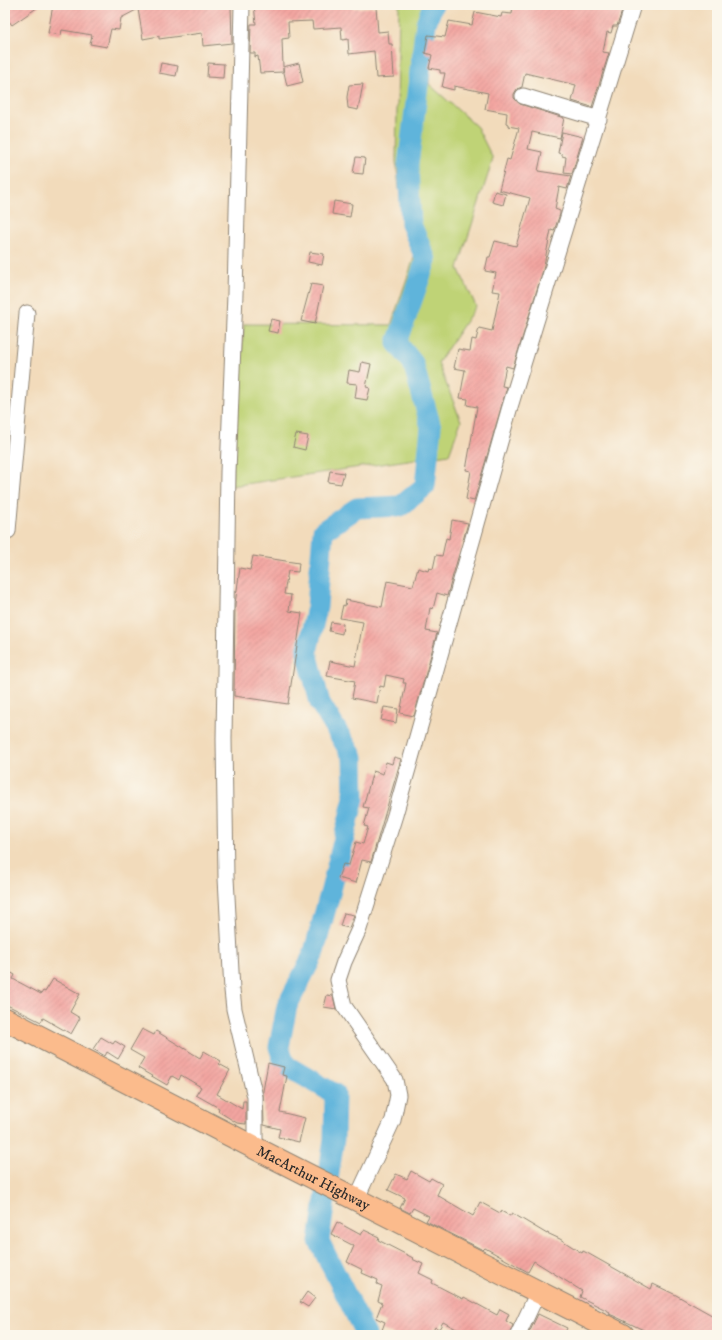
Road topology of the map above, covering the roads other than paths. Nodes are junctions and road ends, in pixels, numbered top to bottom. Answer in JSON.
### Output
{"nodes":[{"id":1,"x":242,"y":5,"type":"edge"},
{"id":2,"x":633,"y":5,"type":"edge"},
{"id":3,"x":523,"y":96,"type":"dead end"},
{"id":4,"x":599,"y":119,"type":"junction"},
{"id":5,"x":27,"y":313,"type":"dead end"},
{"id":6,"x":10,"y":439,"type":"edge"},
{"id":7,"x":8,"y":480,"type":"edge"},
{"id":8,"x":5,"y":529,"type":"edge"},
{"id":9,"x":5,"y":1019,"type":"edge"},
{"id":10,"x":255,"y":1148,"type":"junction"},
{"id":11,"x":352,"y":1198,"type":"junction"},
{"id":12,"x":538,"y":1292,"type":"junction"},
{"id":13,"x":518,"y":1335,"type":"edge"},
{"id":14,"x":623,"y":1335,"type":"edge"}],
"edges":[{"from":1,"to":10,"type":"street"},
{"from":2,"to":4,"type":"street"},
{"from":3,"to":4,"type":"street"},
{"from":4,"to":11,"type":"street"},
{"from":5,"to":6,"type":"street"},
{"from":6,"to":7,"type":"street"},
{"from":7,"to":8,"type":"street"},
{"from":9,"to":10,"type":"highway","name":"MacArthur Highway"},
{"from":10,"to":11,"type":"highway","name":"MacArthur Highway"},
{"from":11,"to":12,"type":"highway","name":"MacArthur Highway"},
{"from":12,"to":13,"type":"street"},
{"from":12,"to":14,"type":"highway","name":"MacArthur Highway"}]}
